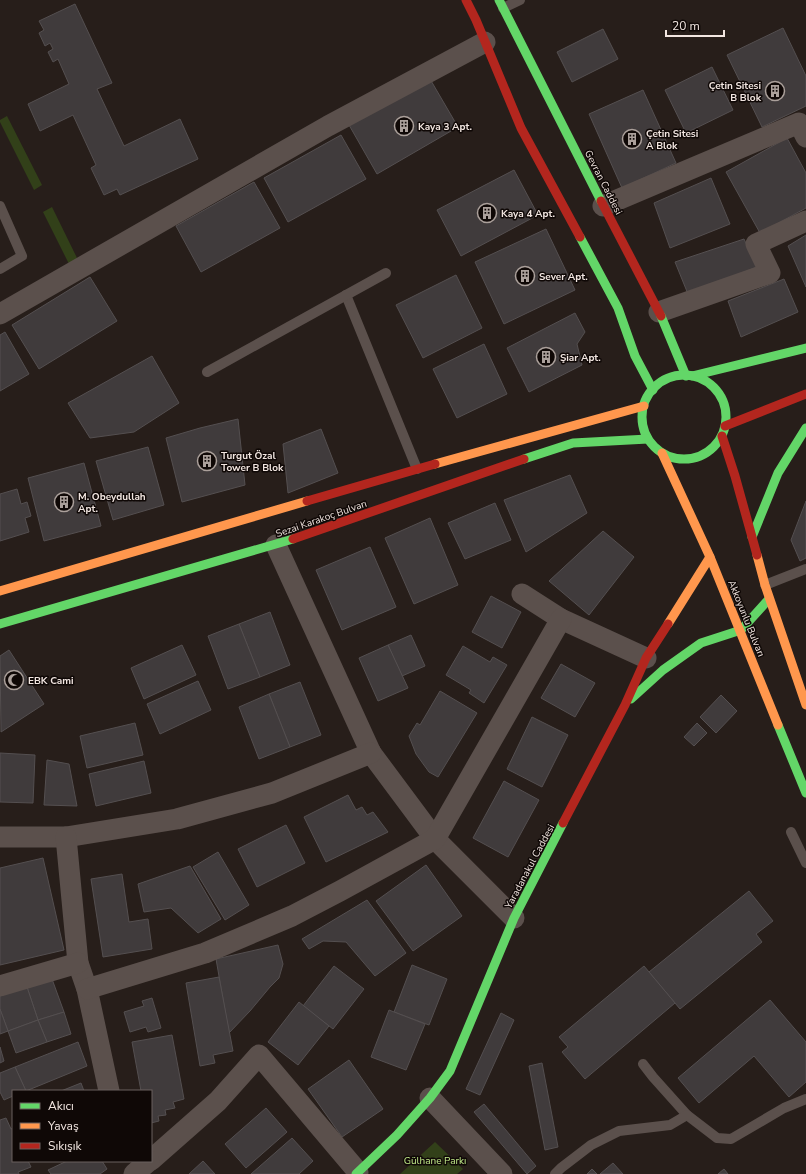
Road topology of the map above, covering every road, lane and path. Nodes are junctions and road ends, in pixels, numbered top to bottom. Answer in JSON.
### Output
{"nodes":[{"id":1,"x":466,"y":0,"type":"edge"},
{"id":2,"x":520,"y":0,"type":"edge"},
{"id":3,"x":499,"y":6,"type":"edge"},
{"id":4,"x":485,"y":42,"type":"junction"},
{"id":5,"x":806,"y":137,"type":"edge"},
{"id":6,"x":0,"y":206,"type":"edge"},
{"id":7,"x":603,"y":206,"type":"junction"},
{"id":8,"x":806,"y":221,"type":"edge"},
{"id":9,"x":0,"y":269,"type":"edge"},
{"id":10,"x":386,"y":273,"type":"dead end"},
{"id":11,"x":346,"y":295,"type":"junction"},
{"id":12,"x":659,"y":312,"type":"junction"},
{"id":13,"x":0,"y":314,"type":"edge"},
{"id":14,"x":806,"y":348,"type":"edge"},
{"id":15,"x":207,"y":372,"type":"dead end"},
{"id":16,"x":689,"y":376,"type":"junction"},
{"id":17,"x":653,"y":390,"type":"junction"},
{"id":18,"x":806,"y":394,"type":"edge"},
{"id":19,"x":644,"y":406,"type":"junction"},
{"id":20,"x":725,"y":426,"type":"junction"},
{"id":21,"x":806,"y":428,"type":"edge"},
{"id":22,"x":722,"y":436,"type":"junction"},
{"id":23,"x":648,"y":439,"type":"junction"},
{"id":24,"x":662,"y":453,"type":"junction"},
{"id":25,"x":416,"y":469,"type":"junction"},
{"id":26,"x":752,"y":537,"type":"junction"},
{"id":27,"x":276,"y":545,"type":"junction"},
{"id":28,"x":710,"y":557,"type":"junction"},
{"id":29,"x":806,"y":569,"type":"edge"},
{"id":30,"x":765,"y":585,"type":"junction"},
{"id":31,"x":0,"y":591,"type":"edge"},
{"id":32,"x":522,"y":594,"type":"dead end"},
{"id":33,"x":769,"y":599,"type":"junction"},
{"id":34,"x":561,"y":619,"type":"junction"},
{"id":35,"x":0,"y":624,"type":"edge"},
{"id":36,"x":741,"y":630,"type":"junction"},
{"id":37,"x":646,"y":658,"type":"junction"},
{"id":38,"x":625,"y":705,"type":"junction"},
{"id":39,"x":806,"y":705,"type":"edge"},
{"id":40,"x":371,"y":753,"type":"junction"},
{"id":41,"x":806,"y":793,"type":"edge"},
{"id":42,"x":791,"y":832,"type":"dead end"},
{"id":43,"x":0,"y":837,"type":"edge"},
{"id":44,"x":66,"y":837,"type":"junction"},
{"id":45,"x":435,"y":839,"type":"junction"},
{"id":46,"x":806,"y":863,"type":"edge"},
{"id":47,"x":514,"y":918,"type":"junction"},
{"id":48,"x":78,"y":963,"type":"junction"},
{"id":49,"x":0,"y":986,"type":"edge"},
{"id":50,"x":87,"y":989,"type":"junction"},
{"id":51,"x":643,"y":1064,"type":"dead end"},
{"id":52,"x":109,"y":1090,"type":"edge"},
{"id":53,"x":430,"y":1098,"type":"junction"},
{"id":54,"x":806,"y":1100,"type":"edge"},
{"id":55,"x":687,"y":1115,"type":"junction"},
{"id":56,"x":152,"y":1158,"type":"edge"},
{"id":57,"x":124,"y":1162,"type":"edge"},
{"id":58,"x":148,"y":1162,"type":"edge"},
{"id":59,"x":357,"y":1173,"type":"edge"},
{"id":60,"x":127,"y":1174,"type":"edge"},
{"id":61,"x":134,"y":1174,"type":"edge"},
{"id":62,"x":502,"y":1174,"type":"edge"},
{"id":63,"x":555,"y":1174,"type":"edge"}],
"edges":[{"from":1,"to":4,"type":"main road"},
{"from":2,"to":3,"type":"lane"},
{"from":3,"to":7,"type":"main road","name":"Gevran Caddesi"},
{"from":4,"to":13,"type":"street"},
{"from":4,"to":17,"type":"main road"},
{"from":5,"to":7,"type":"street"},
{"from":6,"to":9,"type":"lane"},
{"from":7,"to":12,"type":"main road","name":"Gevran Caddesi"},
{"from":8,"to":12,"type":"street"},
{"from":10,"to":11,"type":"lane"},
{"from":11,"to":15,"type":"lane"},
{"from":11,"to":25,"type":"lane"},
{"from":12,"to":16,"type":"main road","name":"Gevran Caddesi"},
{"from":14,"to":16,"type":"main road"},
{"from":16,"to":17,"type":"main road"},
{"from":16,"to":20,"type":"main road"},
{"from":17,"to":19,"type":"main road"},
{"from":18,"to":20,"type":"main road"},
{"from":19,"to":23,"type":"main road"},
{"from":19,"to":25,"type":"main road","name":"Sezai Karakoç Bulvarı"},
{"from":20,"to":22,"type":"main road"},
{"from":21,"to":26,"type":"main road"},
{"from":22,"to":24,"type":"main road"},
{"from":22,"to":26,"type":"main road"},
{"from":23,"to":24,"type":"main road"},
{"from":23,"to":27,"type":"main road","name":"Sezai Karakoç Bulvarı"},
{"from":24,"to":28,"type":"main road","name":"Akkoyunlu Bulvarı"},
{"from":25,"to":31,"type":"main road","name":"Sezai Karakoç Bulvarı"},
{"from":26,"to":30,"type":"main road"},
{"from":27,"to":35,"type":"main road","name":"Sezai Karakoç Bulvarı"},
{"from":27,"to":40,"type":"street"},
{"from":28,"to":36,"type":"main road","name":"Akkoyunlu Bulvarı"},
{"from":28,"to":37,"type":"main road","name":"Yaradanakul Caddesi"},
{"from":29,"to":30,"type":"lane"},
{"from":30,"to":33,"type":"main road"},
{"from":32,"to":34,"type":"street"},
{"from":33,"to":36,"type":"main road"},
{"from":33,"to":39,"type":"main road"},
{"from":34,"to":37,"type":"street"},
{"from":34,"to":45,"type":"street"},
{"from":36,"to":38,"type":"main road"},
{"from":36,"to":41,"type":"main road","name":"Akkoyunlu Bulvarı"},
{"from":37,"to":38,"type":"main road","name":"Yaradanakul Caddesi"},
{"from":38,"to":47,"type":"main road","name":"Yaradanakul Caddesi"},
{"from":40,"to":44,"type":"street"},
{"from":40,"to":45,"type":"street"},
{"from":42,"to":46,"type":"lane"},
{"from":43,"to":44,"type":"street"},
{"from":44,"to":48,"type":"street"},
{"from":45,"to":47,"type":"street"},
{"from":45,"to":50,"type":"street"},
{"from":47,"to":53,"type":"main road","name":"Yaradanakul Caddesi"},
{"from":48,"to":49,"type":"street"},
{"from":48,"to":50,"type":"street"},
{"from":50,"to":52,"type":"street"},
{"from":51,"to":55,"type":"lane"},
{"from":53,"to":59,"type":"main road","name":"Yaradanakul Caddesi"},
{"from":53,"to":62,"type":"street"},
{"from":54,"to":55,"type":"lane"},
{"from":55,"to":63,"type":"lane"},
{"from":56,"to":59,"type":"street"},
{"from":57,"to":60,"type":"street"},
{"from":58,"to":61,"type":"street"}]}
